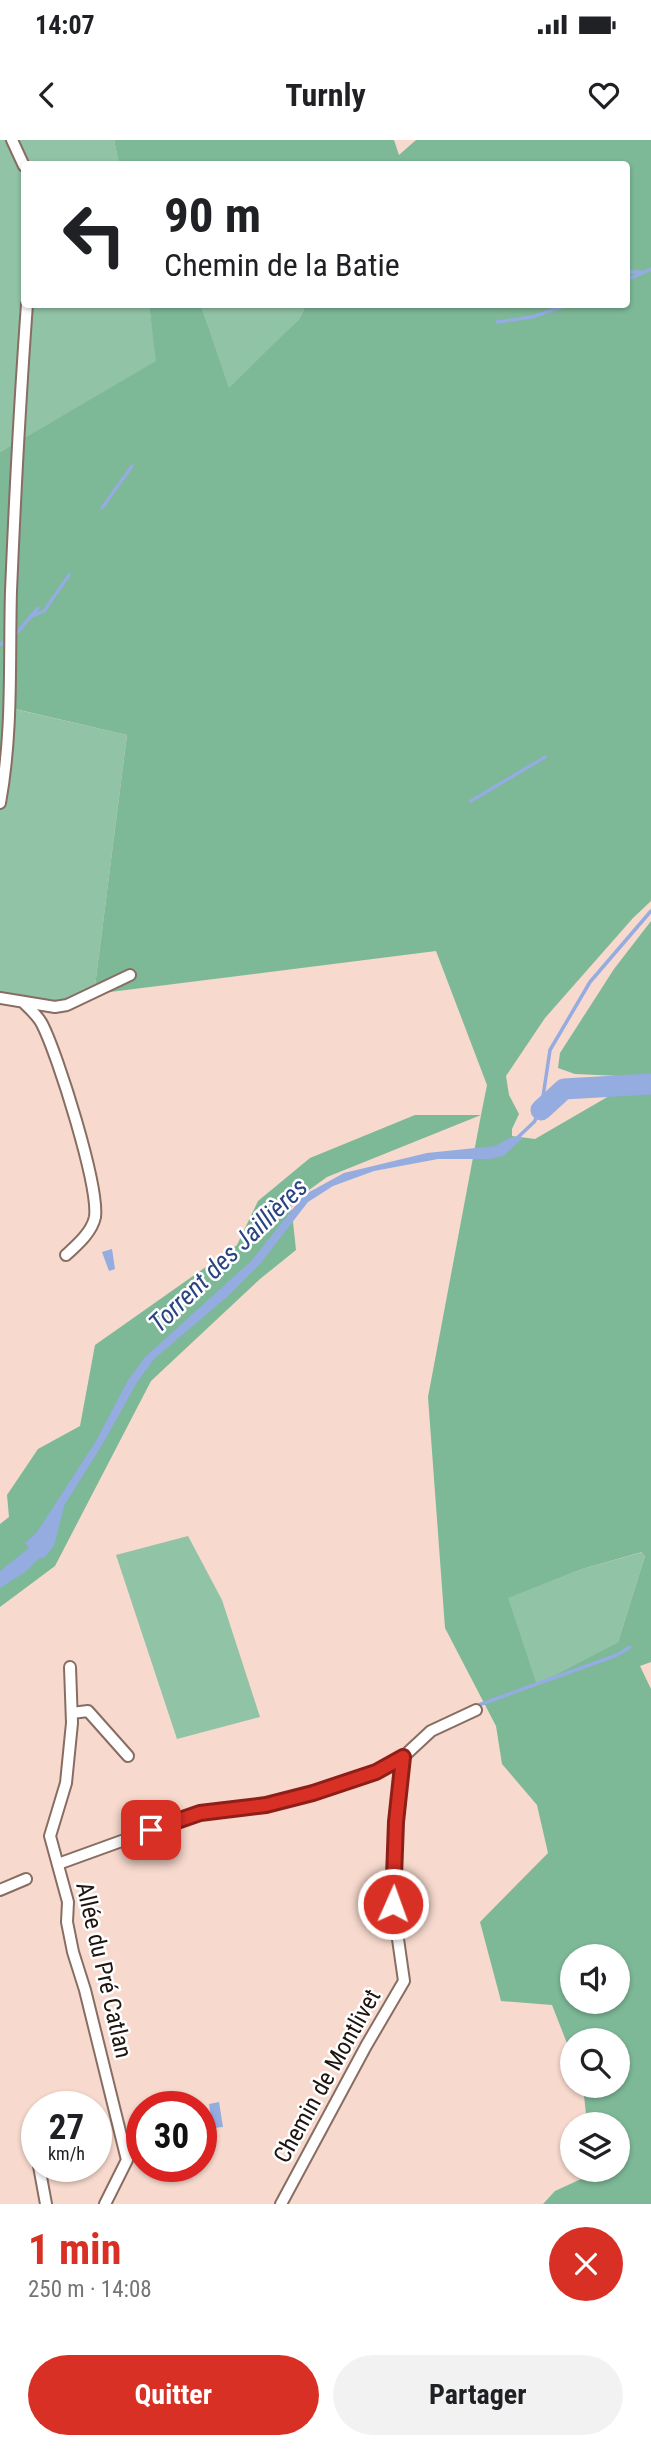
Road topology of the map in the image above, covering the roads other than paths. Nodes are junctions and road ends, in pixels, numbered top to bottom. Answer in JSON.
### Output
{"nodes":[{"id":1,"x":12,"y":140,"type":"edge"},
{"id":2,"x":22,"y":161,"type":"edge"},
{"id":3,"x":27,"y":308,"type":"edge"},
{"id":4,"x":0,"y":803,"type":"edge"},
{"id":5,"x":131,"y":975,"type":"dead end"},
{"id":6,"x":0,"y":998,"type":"edge"},
{"id":7,"x":25,"y":1003,"type":"junction"},
{"id":8,"x":66,"y":1255,"type":"dead end"},
{"id":9,"x":70,"y":1667,"type":"dead end"},
{"id":10,"x":476,"y":1710,"type":"dead end"},
{"id":11,"x":72,"y":1713,"type":"junction"},
{"id":12,"x":128,"y":1756,"type":"dead end"},
{"id":13,"x":403,"y":1757,"type":"junction"},
{"id":14,"x":58,"y":1864,"type":"junction"},
{"id":15,"x":26,"y":1879,"type":"dead end"},
{"id":16,"x":0,"y":1890,"type":"edge"},
{"id":17,"x":42,"y":2182,"type":"edge"},
{"id":18,"x":46,"y":2204,"type":"edge"},
{"id":19,"x":105,"y":2204,"type":"edge"},
{"id":20,"x":281,"y":2204,"type":"edge"}],
"edges":[{"from":1,"to":2,"type":"street"},
{"from":3,"to":4,"type":"street"},
{"from":5,"to":7,"type":"street"},
{"from":6,"to":7,"type":"street"},
{"from":7,"to":8,"type":"street"},
{"from":9,"to":11,"type":"street","name":"Allée du Pré Catlan"},
{"from":10,"to":13,"type":"street"},
{"from":11,"to":12,"type":"street"},
{"from":11,"to":14,"type":"street","name":"Allée du Pré Catlan"},
{"from":13,"to":14,"type":"street"},
{"from":13,"to":20,"type":"street","name":"Chemin de Montlivet"},
{"from":14,"to":19,"type":"street","name":"Allée du Pré Catlan"},
{"from":15,"to":16,"type":"street"},
{"from":17,"to":18,"type":"street"}]}
